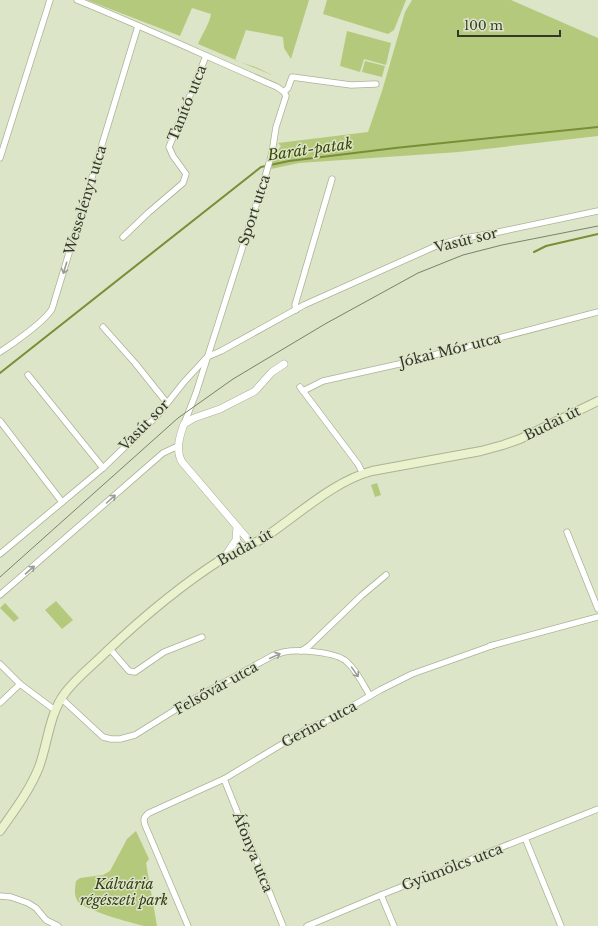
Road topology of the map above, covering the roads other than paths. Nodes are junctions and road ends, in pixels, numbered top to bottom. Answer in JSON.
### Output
{"nodes":[{"id":1,"x":50,"y":0,"type":"edge"},
{"id":2,"x":77,"y":0,"type":"edge"},
{"id":3,"x":138,"y":26,"type":"junction"},
{"id":4,"x":206,"y":56,"type":"junction"},
{"id":5,"x":376,"y":84,"type":"dead end"},
{"id":6,"x":284,"y":92,"type":"junction"},
{"id":7,"x":0,"y":158,"type":"edge"},
{"id":8,"x":332,"y":179,"type":"dead end"},
{"id":9,"x":598,"y":211,"type":"edge"},
{"id":10,"x":123,"y":237,"type":"dead end"},
{"id":11,"x":296,"y":310,"type":"junction"},
{"id":12,"x":598,"y":312,"type":"edge"},
{"id":13,"x":103,"y":327,"type":"dead end"},
{"id":14,"x":0,"y":352,"type":"edge"},
{"id":15,"x":207,"y":357,"type":"junction"},
{"id":16,"x":284,"y":364,"type":"dead end"},
{"id":17,"x":28,"y":375,"type":"dead end"},
{"id":18,"x":598,"y":401,"type":"edge"},
{"id":19,"x":167,"y":403,"type":"junction"},
{"id":20,"x":0,"y":421,"type":"edge"},
{"id":21,"x":184,"y":424,"type":"junction"},
{"id":22,"x":178,"y":446,"type":"junction"},
{"id":23,"x":103,"y":468,"type":"junction"},
{"id":24,"x":363,"y":474,"type":"junction"},
{"id":25,"x":62,"y":502,"type":"junction"},
{"id":26,"x":237,"y":528,"type":"junction"},
{"id":27,"x":567,"y":532,"type":"dead end"},
{"id":28,"x":236,"y":540,"type":"junction"},
{"id":29,"x":248,"y":546,"type":"junction"},
{"id":30,"x":0,"y":554,"type":"edge"},
{"id":31,"x":223,"y":558,"type":"junction"},
{"id":32,"x":386,"y":575,"type":"dead end"},
{"id":33,"x":0,"y":595,"type":"edge"},
{"id":34,"x":598,"y":609,"type":"edge"},
{"id":35,"x":598,"y":617,"type":"edge"},
{"id":36,"x":202,"y":637,"type":"dead end"},
{"id":37,"x":494,"y":645,"type":"junction"},
{"id":38,"x":110,"y":649,"type":"junction"},
{"id":39,"x":300,"y":651,"type":"junction"},
{"id":40,"x":0,"y":664,"type":"edge"},
{"id":41,"x":20,"y":684,"type":"junction"},
{"id":42,"x":370,"y":696,"type":"junction"},
{"id":43,"x":62,"y":699,"type":"junction"},
{"id":44,"x":0,"y":703,"type":"edge"},
{"id":45,"x":56,"y":711,"type":"junction"},
{"id":46,"x":224,"y":779,"type":"junction"},
{"id":47,"x":598,"y":809,"type":"edge"},
{"id":48,"x":0,"y":831,"type":"edge"},
{"id":49,"x":525,"y":838,"type":"junction"},
{"id":50,"x":381,"y":895,"type":"junction"},
{"id":51,"x":0,"y":896,"type":"edge"},
{"id":52,"x":58,"y":926,"type":"edge"},
{"id":53,"x":188,"y":926,"type":"edge"},
{"id":54,"x":283,"y":926,"type":"edge"},
{"id":55,"x":307,"y":926,"type":"edge"},
{"id":56,"x":394,"y":926,"type":"edge"},
{"id":57,"x":561,"y":926,"type":"edge"}],
"edges":[{"from":1,"to":7,"type":"street"},
{"from":2,"to":3,"type":"street","name":"Tanító utca"},
{"from":3,"to":4,"type":"street","name":"Tanító utca"},
{"from":3,"to":14,"type":"street","name":"Wesselényi utca","one_way":true},
{"from":4,"to":6,"type":"street","name":"Tanító utca"},
{"from":4,"to":10,"type":"street","name":"Tanító utca"},
{"from":5,"to":6,"type":"street","name":"Sport utca"},
{"from":6,"to":15,"type":"street","name":"Sport utca"},
{"from":8,"to":11,"type":"street"},
{"from":9,"to":11,"type":"street","name":"Vasút sor"},
{"from":11,"to":15,"type":"street","name":"Vasút sor"},
{"from":12,"to":24,"type":"street","name":"Jókai Mór utca"},
{"from":13,"to":19,"type":"street"},
{"from":15,"to":19,"type":"street","name":"Vasút sor"},
{"from":15,"to":21,"type":"street","name":"Sport utca"},
{"from":16,"to":21,"type":"street","name":"Vasút sor"},
{"from":17,"to":23,"type":"street"},
{"from":18,"to":24,"type":"main road","name":"Budai út"},
{"from":19,"to":23,"type":"street","name":"Vasút sor"},
{"from":20,"to":25,"type":"street"},
{"from":21,"to":22,"type":"street"},
{"from":22,"to":26,"type":"street"},
{"from":33,"to":22,"type":"street","one_way":true},
{"from":23,"to":25,"type":"street","name":"Vasút sor"},
{"from":24,"to":29,"type":"main road","name":"Budai út"},
{"from":25,"to":30,"type":"street","name":"Vasút sor"},
{"from":26,"to":28,"type":"street"},
{"from":26,"to":29,"type":"street"},
{"from":27,"to":34,"type":"street"},
{"from":28,"to":29,"type":"street"},
{"from":28,"to":31,"type":"street"},
{"from":29,"to":31,"type":"main road","name":"Budai út"},
{"from":31,"to":38,"type":"main road","name":"Budai út"},
{"from":32,"to":39,"type":"street"},
{"from":35,"to":37,"type":"street","name":"Gerinc utca"},
{"from":36,"to":38,"type":"street"},
{"from":37,"to":37,"type":"street","name":"Gerinc utca"},
{"from":37,"to":42,"type":"street","name":"Gerinc utca"},
{"from":38,"to":43,"type":"main road","name":"Budai út"},
{"from":39,"to":42,"type":"street","name":"Felsővár utca","one_way":true},
{"from":43,"to":39,"type":"street","name":"Felsővár utca","one_way":true},
{"from":40,"to":41,"type":"street"},
{"from":41,"to":44,"type":"street"},
{"from":41,"to":45,"type":"street"},
{"from":42,"to":46,"type":"street","name":"Gerinc utca"},
{"from":43,"to":45,"type":"main road","name":"Budai út"},
{"from":45,"to":48,"type":"main road","name":"Budai út"},
{"from":46,"to":53,"type":"street","name":"Gerinc utca"},
{"from":46,"to":54,"type":"street","name":"Áfonya utca"},
{"from":47,"to":49,"type":"street","name":"Gyümölcs utca"},
{"from":49,"to":50,"type":"street","name":"Gyümölcs utca"},
{"from":49,"to":57,"type":"street"},
{"from":50,"to":55,"type":"street","name":"Gyümölcs utca"},
{"from":50,"to":56,"type":"street"},
{"from":51,"to":52,"type":"street"}]}
